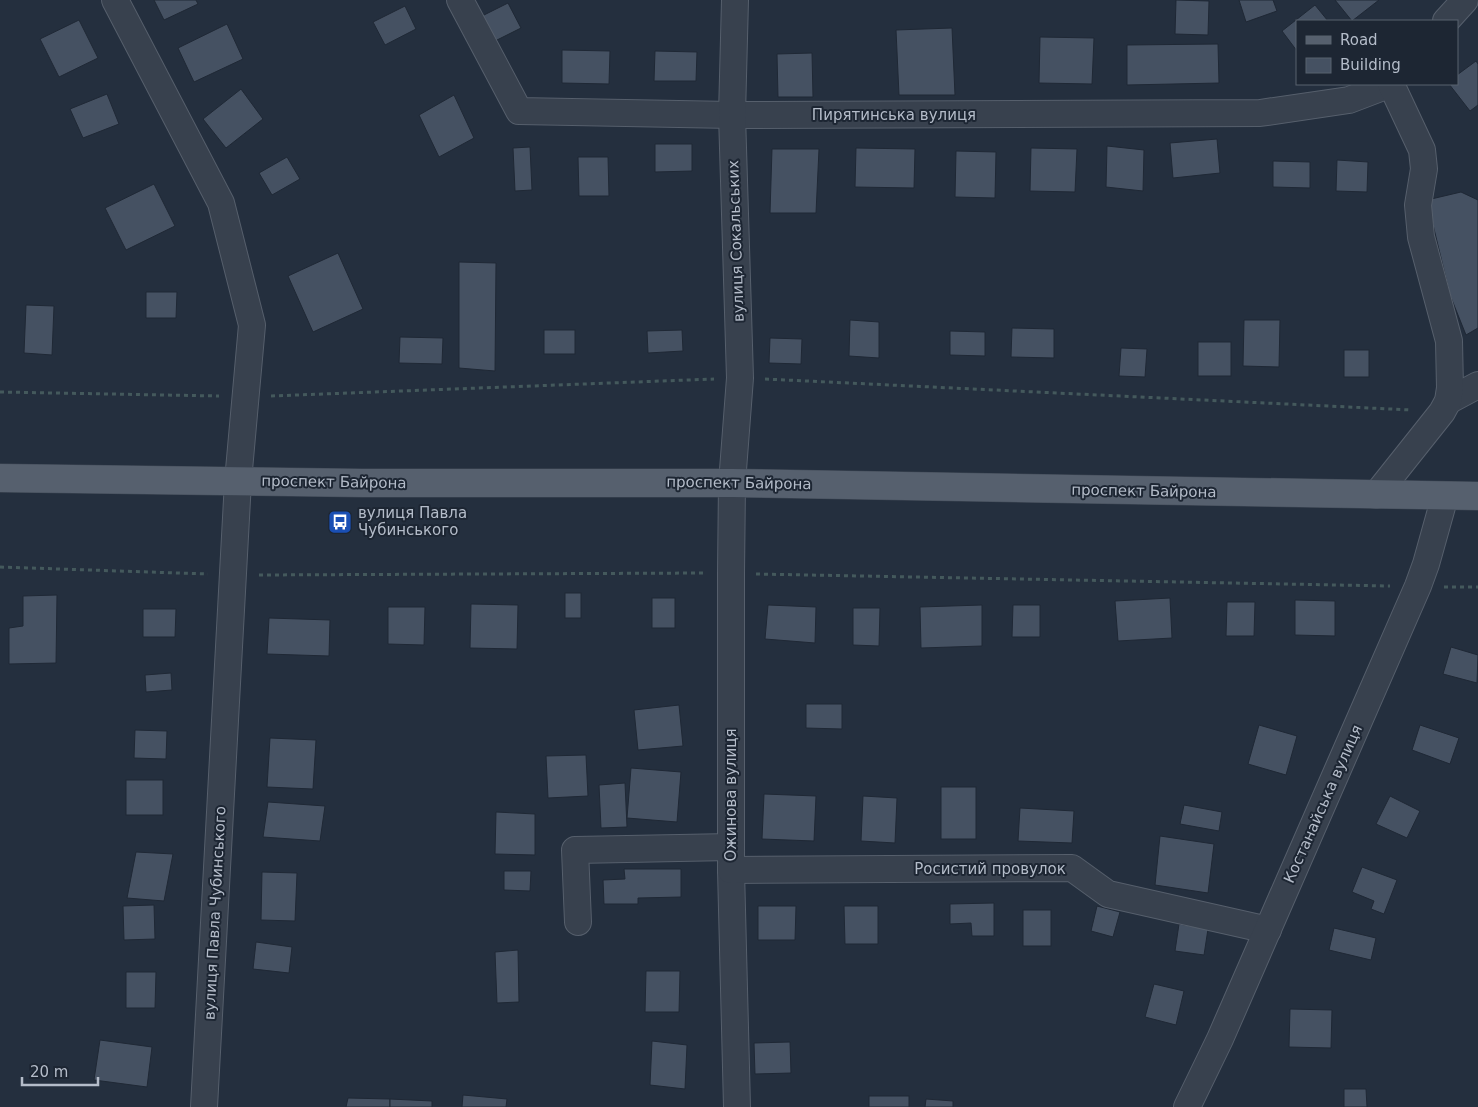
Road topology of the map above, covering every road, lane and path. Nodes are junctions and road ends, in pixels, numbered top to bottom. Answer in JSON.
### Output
{"nodes":[{"id":1,"x":115,"y":0,"type":"edge"},
{"id":2,"x":460,"y":0,"type":"edge"},
{"id":3,"x":735,"y":0,"type":"edge"},
{"id":4,"x":1465,"y":0,"type":"edge"},
{"id":5,"x":1447,"y":20,"type":"edge"},
{"id":6,"x":1388,"y":85,"type":"edge"},
{"id":7,"x":1391,"y":85,"type":"edge"},
{"id":8,"x":732,"y":115,"type":"junction"},
{"id":9,"x":1478,"y":385,"type":"edge"},
{"id":10,"x":1448,"y":401,"type":"junction"},
{"id":11,"x":0,"y":478,"type":"edge"},
{"id":12,"x":238,"y":481,"type":"junction"},
{"id":13,"x":732,"y":482,"type":"junction"},
{"id":14,"x":1376,"y":495,"type":"junction"},
{"id":15,"x":1445,"y":496,"type":"junction"},
{"id":16,"x":1478,"y":496,"type":"edge"},
{"id":17,"x":731,"y":859,"type":"junction"},
{"id":18,"x":578,"y":922,"type":"dead end"},
{"id":19,"x":1268,"y":930,"type":"junction"},
{"id":20,"x":204,"y":1107,"type":"edge"},
{"id":21,"x":737,"y":1107,"type":"edge"},
{"id":22,"x":1187,"y":1107,"type":"edge"}],
"edges":[{"from":1,"to":12,"type":"street","name":"вулиця Павла Чубинського"},
{"from":2,"to":8,"type":"street","name":"Пирятинська вулиця"},
{"from":3,"to":8,"type":"street","name":"вулиця Сокальських"},
{"from":4,"to":5,"type":"street"},
{"from":6,"to":8,"type":"street","name":"Пирятинська вулиця"},
{"from":7,"to":10,"type":"street"},
{"from":8,"to":13,"type":"street","name":"вулиця Сокальських"},
{"from":9,"to":10,"type":"street"},
{"from":10,"to":14,"type":"street"},
{"from":11,"to":12,"type":"main road","name":"проспект Байрона"},
{"from":12,"to":13,"type":"main road","name":"проспект Байрона"},
{"from":12,"to":20,"type":"street","name":"вулиця Павла Чубинського"},
{"from":13,"to":14,"type":"main road","name":"проспект Байрона"},
{"from":13,"to":17,"type":"street","name":"Ожинова вулиця"},
{"from":14,"to":15,"type":"main road","name":"проспект Байрона"},
{"from":15,"to":16,"type":"main road","name":"проспект Байрона"},
{"from":15,"to":19,"type":"street","name":"Костанайська вулиця"},
{"from":17,"to":18,"type":"street","name":"Росистий провулок"},
{"from":17,"to":19,"type":"street","name":"Росистий провулок"},
{"from":17,"to":21,"type":"street","name":"Ожинова вулиця"},
{"from":19,"to":22,"type":"street","name":"Костанайська вулиця"}]}
